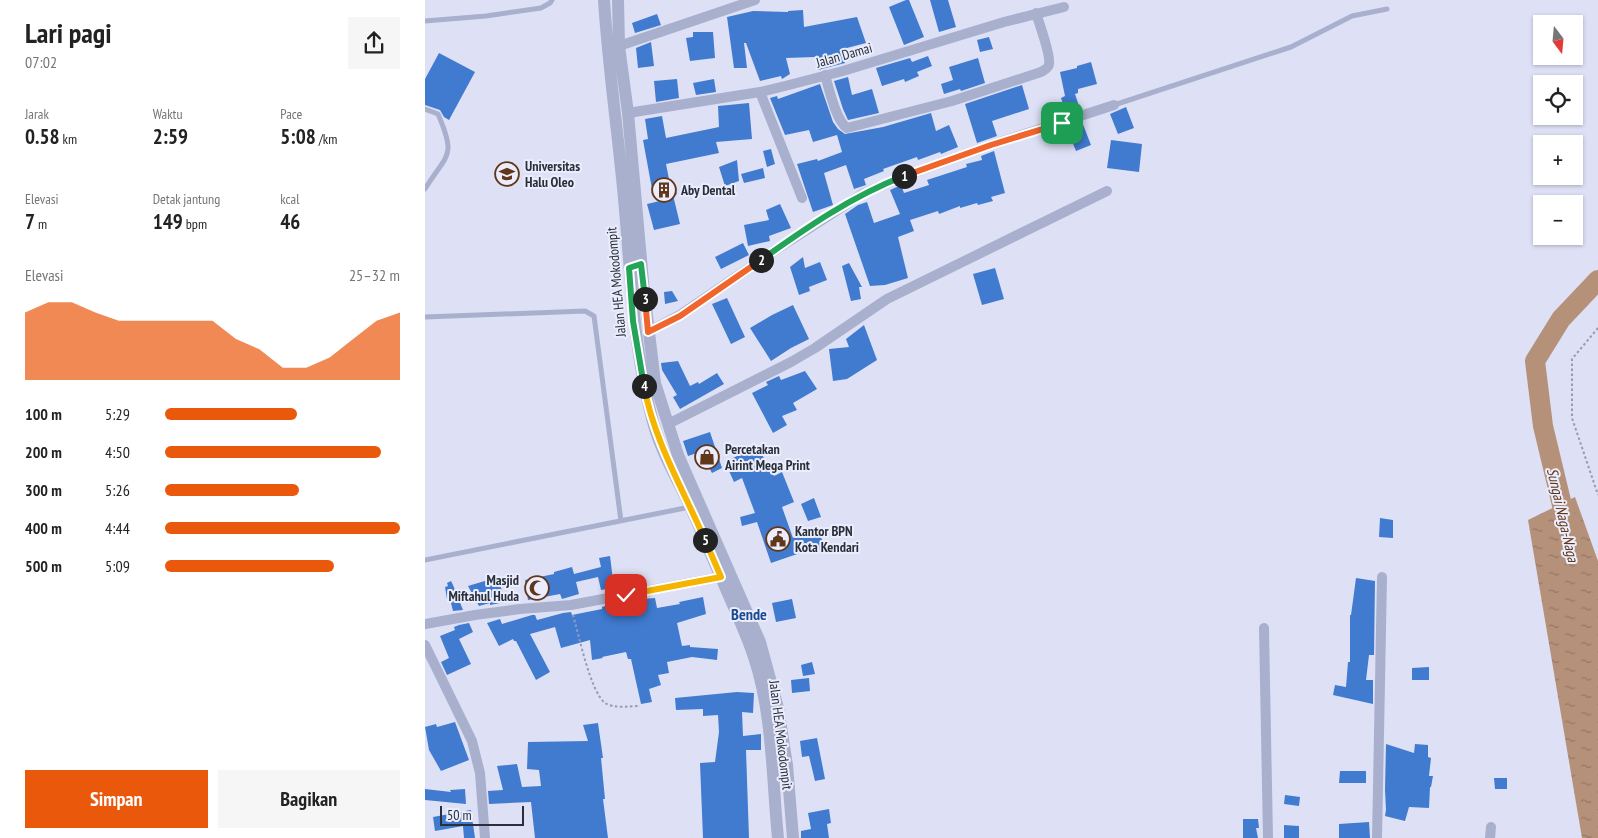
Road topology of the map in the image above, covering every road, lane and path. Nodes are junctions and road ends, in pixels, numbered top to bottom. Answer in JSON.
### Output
{"nodes":[{"id":1,"x":552,"y":0,"type":"edge"},
{"id":2,"x":604,"y":0,"type":"edge"},
{"id":3,"x":618,"y":0,"type":"edge"},
{"id":4,"x":755,"y":0,"type":"edge"},
{"id":5,"x":1064,"y":7,"type":"dead end"},
{"id":6,"x":1387,"y":9,"type":"dead end"},
{"id":7,"x":1036,"y":13,"type":"junction"},
{"id":8,"x":425,"y":21,"type":"edge"},
{"id":9,"x":619,"y":46,"type":"junction"},
{"id":10,"x":825,"y":75,"type":"junction"},
{"id":11,"x":760,"y":92,"type":"junction"},
{"id":12,"x":1114,"y":105,"type":"joint"},
{"id":13,"x":425,"y":109,"type":"edge"},
{"id":14,"x":628,"y":113,"type":"junction"},
{"id":15,"x":425,"y":189,"type":"edge"},
{"id":16,"x":1107,"y":191,"type":"dead end"},
{"id":17,"x":802,"y":198,"type":"dead end"},
{"id":18,"x":635,"y":266,"type":"junction"},
{"id":19,"x":425,"y":317,"type":"edge"},
{"id":20,"x":1598,"y":328,"type":"edge"},
{"id":21,"x":648,"y":332,"type":"junction"},
{"id":22,"x":668,"y":424,"type":"junction"},
{"id":23,"x":1598,"y":496,"type":"edge"},
{"id":24,"x":690,"y":507,"type":"junction"},
{"id":25,"x":621,"y":521,"type":"junction"},
{"id":26,"x":425,"y":560,"type":"edge"},
{"id":27,"x":721,"y":577,"type":"junction"},
{"id":28,"x":1382,"y":577,"type":"dead end"},
{"id":29,"x":571,"y":605,"type":"junction"},
{"id":30,"x":425,"y":624,"type":"edge"},
{"id":31,"x":1264,"y":628,"type":"dead end"},
{"id":32,"x":425,"y":645,"type":"edge"},
{"id":33,"x":640,"y":706,"type":"dead end"},
{"id":34,"x":782,"y":736,"type":"junction"},
{"id":35,"x":769,"y":738,"type":"junction"},
{"id":36,"x":1491,"y":827,"type":"dead end"},
{"id":37,"x":485,"y":838,"type":"edge"},
{"id":38,"x":778,"y":838,"type":"edge"},
{"id":39,"x":793,"y":838,"type":"edge"},
{"id":40,"x":1268,"y":838,"type":"edge"},
{"id":41,"x":1377,"y":838,"type":"edge"},
{"id":42,"x":1490,"y":838,"type":"edge"}],
"edges":[{"from":1,"to":8,"type":"lane"},
{"from":2,"to":18,"type":"street","name":"Jalan HEA Mokodompit"},
{"from":3,"to":9,"type":"street","name":"Jalan HEA Mokodompit"},
{"from":4,"to":9,"type":"street"},
{"from":5,"to":7,"type":"street","name":"Jalan Damai"},
{"from":6,"to":12,"type":"lane"},
{"from":7,"to":10,"type":"street","name":"Jalan Damai"},
{"from":7,"to":10,"type":"street"},
{"from":9,"to":14,"type":"street","name":"Jalan HEA Mokodompit"},
{"from":10,"to":11,"type":"street","name":"Jalan Damai"},
{"from":11,"to":14,"type":"street","name":"Jalan Damai"},
{"from":11,"to":17,"type":"street"},
{"from":12,"to":21,"type":"street"},
{"from":13,"to":15,"type":"lane"},
{"from":14,"to":18,"type":"street","name":"Jalan HEA Mokodompit"},
{"from":16,"to":22,"type":"street"},
{"from":18,"to":21,"type":"street","name":"Jalan HEA Mokodompit"},
{"from":18,"to":24,"type":"street","name":"Jalan HEA Mokodompit"},
{"from":19,"to":25,"type":"lane"},
{"from":20,"to":23,"type":"path"},
{"from":21,"to":22,"type":"street","name":"Jalan HEA Mokodompit"},
{"from":22,"to":34,"type":"street","name":"Jalan HEA Mokodompit"},
{"from":24,"to":25,"type":"lane"},
{"from":24,"to":27,"type":"street","name":"Jalan HEA Mokodompit"},
{"from":25,"to":26,"type":"lane"},
{"from":27,"to":29,"type":"street"},
{"from":27,"to":35,"type":"street","name":"Jalan HEA Mokodompit"},
{"from":28,"to":41,"type":"street"},
{"from":29,"to":30,"type":"street"},
{"from":29,"to":33,"type":"path"},
{"from":31,"to":40,"type":"street"},
{"from":32,"to":37,"type":"street"},
{"from":34,"to":35,"type":"street"},
{"from":34,"to":39,"type":"street","name":"Jalan HEA Mokodompit"},
{"from":35,"to":38,"type":"street","name":"Jalan HEA Mokodompit"},
{"from":36,"to":42,"type":"street"}]}
